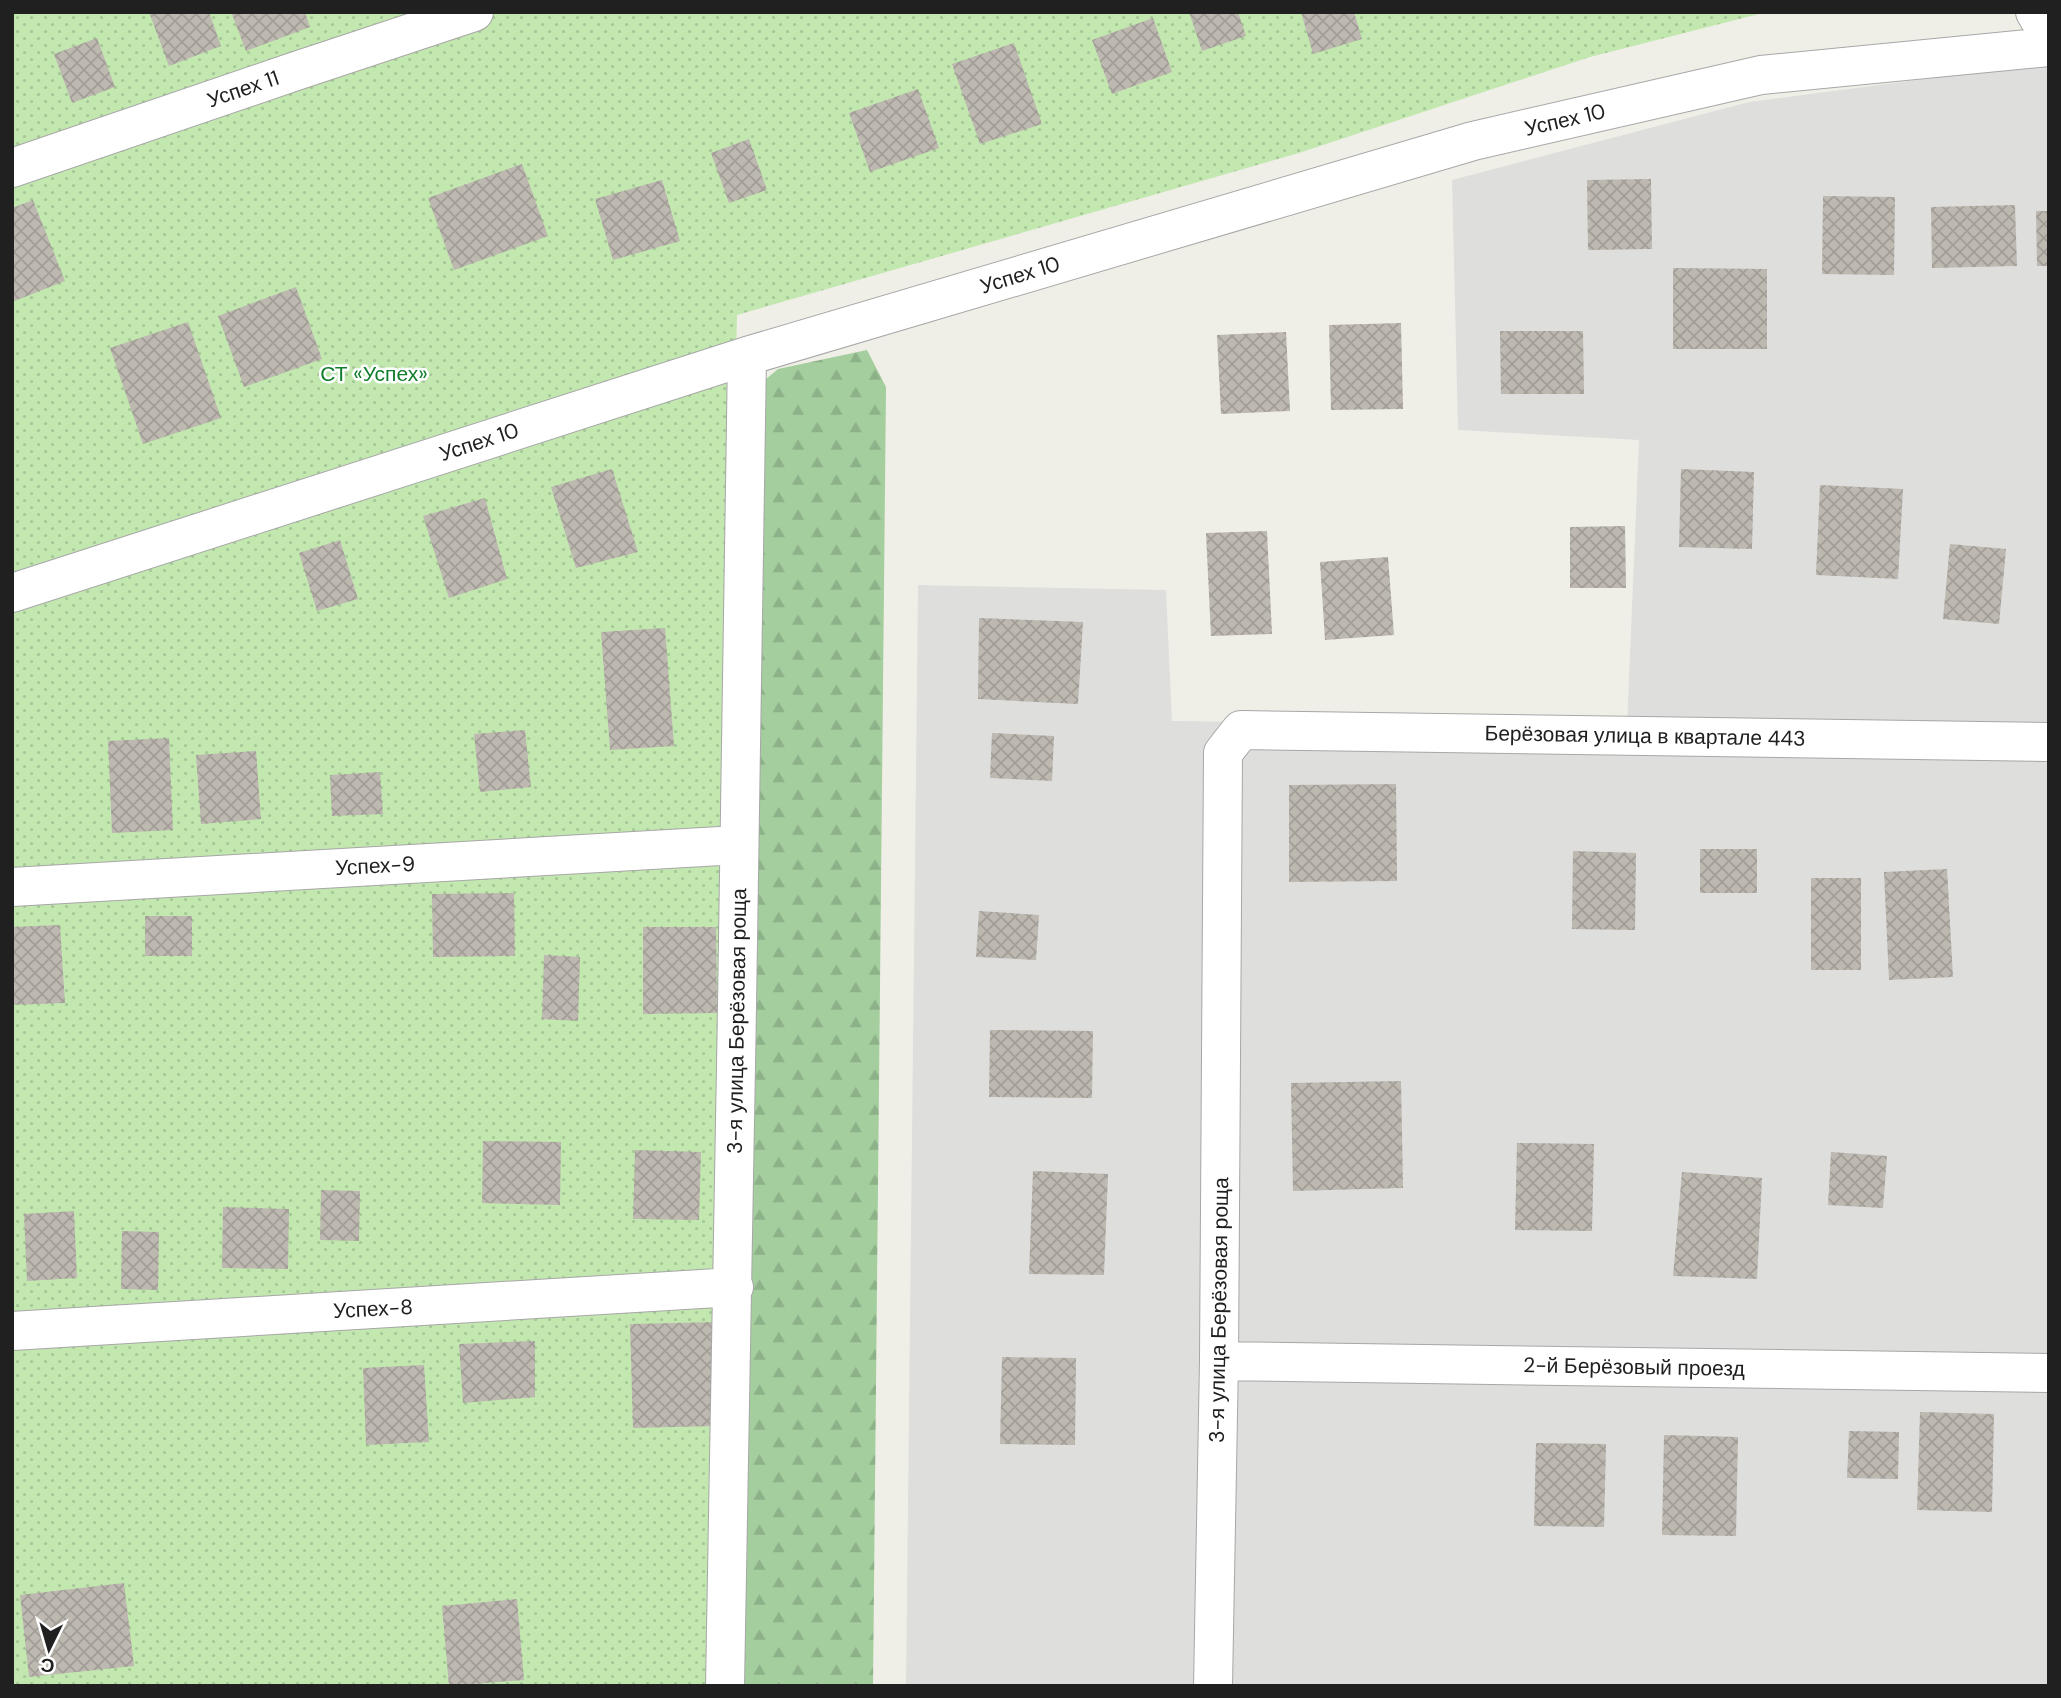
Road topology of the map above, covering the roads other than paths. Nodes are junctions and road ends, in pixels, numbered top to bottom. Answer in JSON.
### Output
{"nodes":[{"id":1,"x":474,"y":12,"type":"edge"},
{"id":2,"x":2035,"y":12,"type":"edge"},
{"id":3,"x":2049,"y":36,"type":"edge"},
{"id":4,"x":2049,"y":47,"type":"edge"},
{"id":5,"x":12,"y":168,"type":"edge"},
{"id":6,"x":747,"y":356,"type":"junction"},
{"id":7,"x":12,"y":593,"type":"edge"},
{"id":8,"x":1241,"y":730,"type":"joint"},
{"id":9,"x":2049,"y":742,"type":"edge"},
{"id":10,"x":738,"y":845,"type":"junction"},
{"id":11,"x":12,"y":887,"type":"edge"},
{"id":12,"x":734,"y":1287,"type":"junction"},
{"id":13,"x":12,"y":1331,"type":"edge"},
{"id":14,"x":1219,"y":1361,"type":"junction"},
{"id":15,"x":2049,"y":1373,"type":"edge"},
{"id":16,"x":725,"y":1686,"type":"edge"},
{"id":17,"x":1213,"y":1686,"type":"edge"}],
"edges":[{"from":1,"to":5,"type":"street","name":"Успех 11"},
{"from":2,"to":3,"type":"street"},
{"from":4,"to":6,"type":"street","name":"Успех 10"},
{"from":6,"to":7,"type":"street","name":"Успех 10"},
{"from":6,"to":10,"type":"street","name":"3-я улица Берёзовая роща"},
{"from":8,"to":9,"type":"street","name":"Берёзовая улица в квартале 443"},
{"from":8,"to":14,"type":"street","name":"3-я улица Берёзовая роща"},
{"from":10,"to":11,"type":"street","name":"Успех-9"},
{"from":10,"to":12,"type":"street","name":"3-я улица Берёзовая роща"},
{"from":12,"to":13,"type":"street","name":"Успех-8"},
{"from":12,"to":16,"type":"street","name":"3-я улица Берёзовая роща"},
{"from":14,"to":15,"type":"street","name":"2-й Берёзовый проезд"},
{"from":14,"to":17,"type":"street","name":"3-я улица Берёзовая роща"}]}
